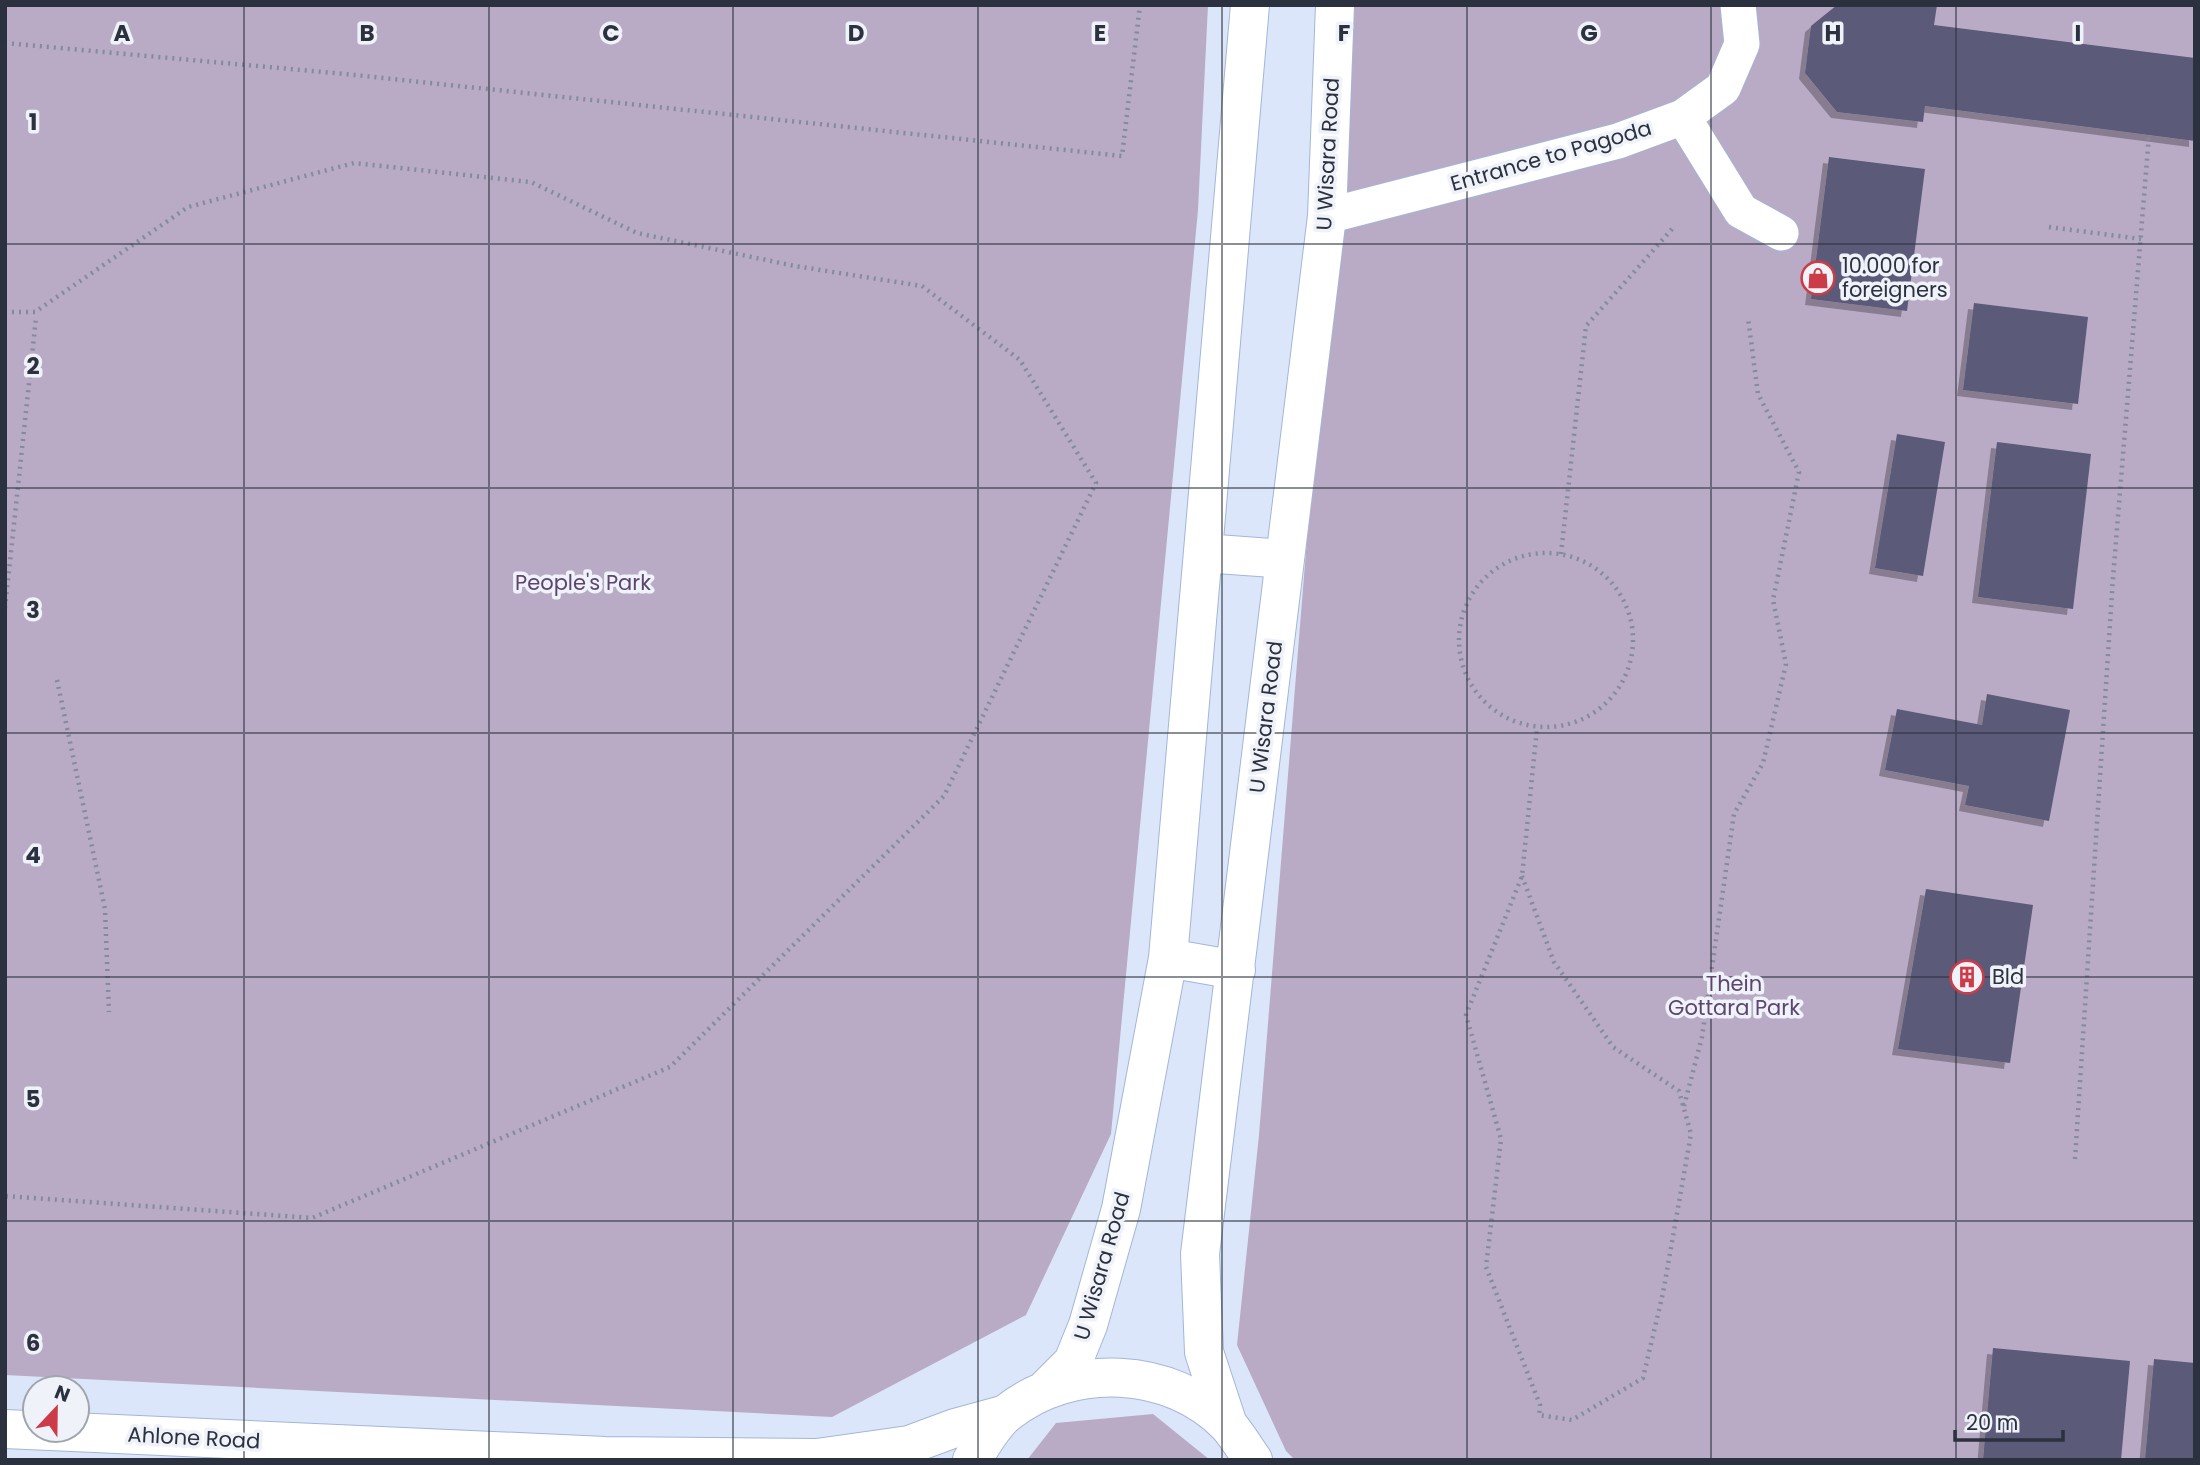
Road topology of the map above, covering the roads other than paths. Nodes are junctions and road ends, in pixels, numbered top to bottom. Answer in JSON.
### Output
{"nodes":[{"id":1,"x":1251,"y":5,"type":"edge"},
{"id":2,"x":1335,"y":5,"type":"edge"},
{"id":3,"x":1738,"y":5,"type":"edge"},
{"id":4,"x":1682,"y":117,"type":"junction"},
{"id":5,"x":1326,"y":216,"type":"junction"},
{"id":6,"x":1781,"y":233,"type":"dead end"},
{"id":7,"x":1203,"y":553,"type":"junction"},
{"id":8,"x":1285,"y":559,"type":"junction"},
{"id":9,"x":1168,"y":958,"type":"junction"},
{"id":10,"x":1236,"y":970,"type":"junction"},
{"id":11,"x":1047,"y":1388,"type":"junction"},
{"id":12,"x":1006,"y":1414,"type":"junction"},
{"id":13,"x":1227,"y":1425,"type":"junction"},
{"id":14,"x":5,"y":1429,"type":"edge"},
{"id":15,"x":972,"y":1460,"type":"edge"},
{"id":16,"x":1253,"y":1460,"type":"edge"}],
"edges":[{"from":1,"to":7,"type":"main road","name":"U Wisara Road"},
{"from":2,"to":5,"type":"main road","name":"U Wisara Road"},
{"from":3,"to":4,"type":"lane","name":"Entrance to Pagoda"},
{"from":4,"to":5,"type":"lane","name":"Entrance to Pagoda"},
{"from":4,"to":6,"type":"lane"},
{"from":5,"to":8,"type":"main road","name":"U Wisara Road"},
{"from":7,"to":8,"type":"main road"},
{"from":7,"to":9,"type":"main road","name":"U Wisara Road"},
{"from":8,"to":10,"type":"main road","name":"U Wisara Road"},
{"from":9,"to":10,"type":"main road"},
{"from":9,"to":11,"type":"main road","name":"U Wisara Road"},
{"from":10,"to":13,"type":"main road","name":"U Wisara Road"},
{"from":11,"to":12,"type":"main road"},
{"from":11,"to":13,"type":"main road"},
{"from":12,"to":14,"type":"main road","name":"Ahlone Road"},
{"from":12,"to":15,"type":"main road"},
{"from":13,"to":16,"type":"main road"}]}
